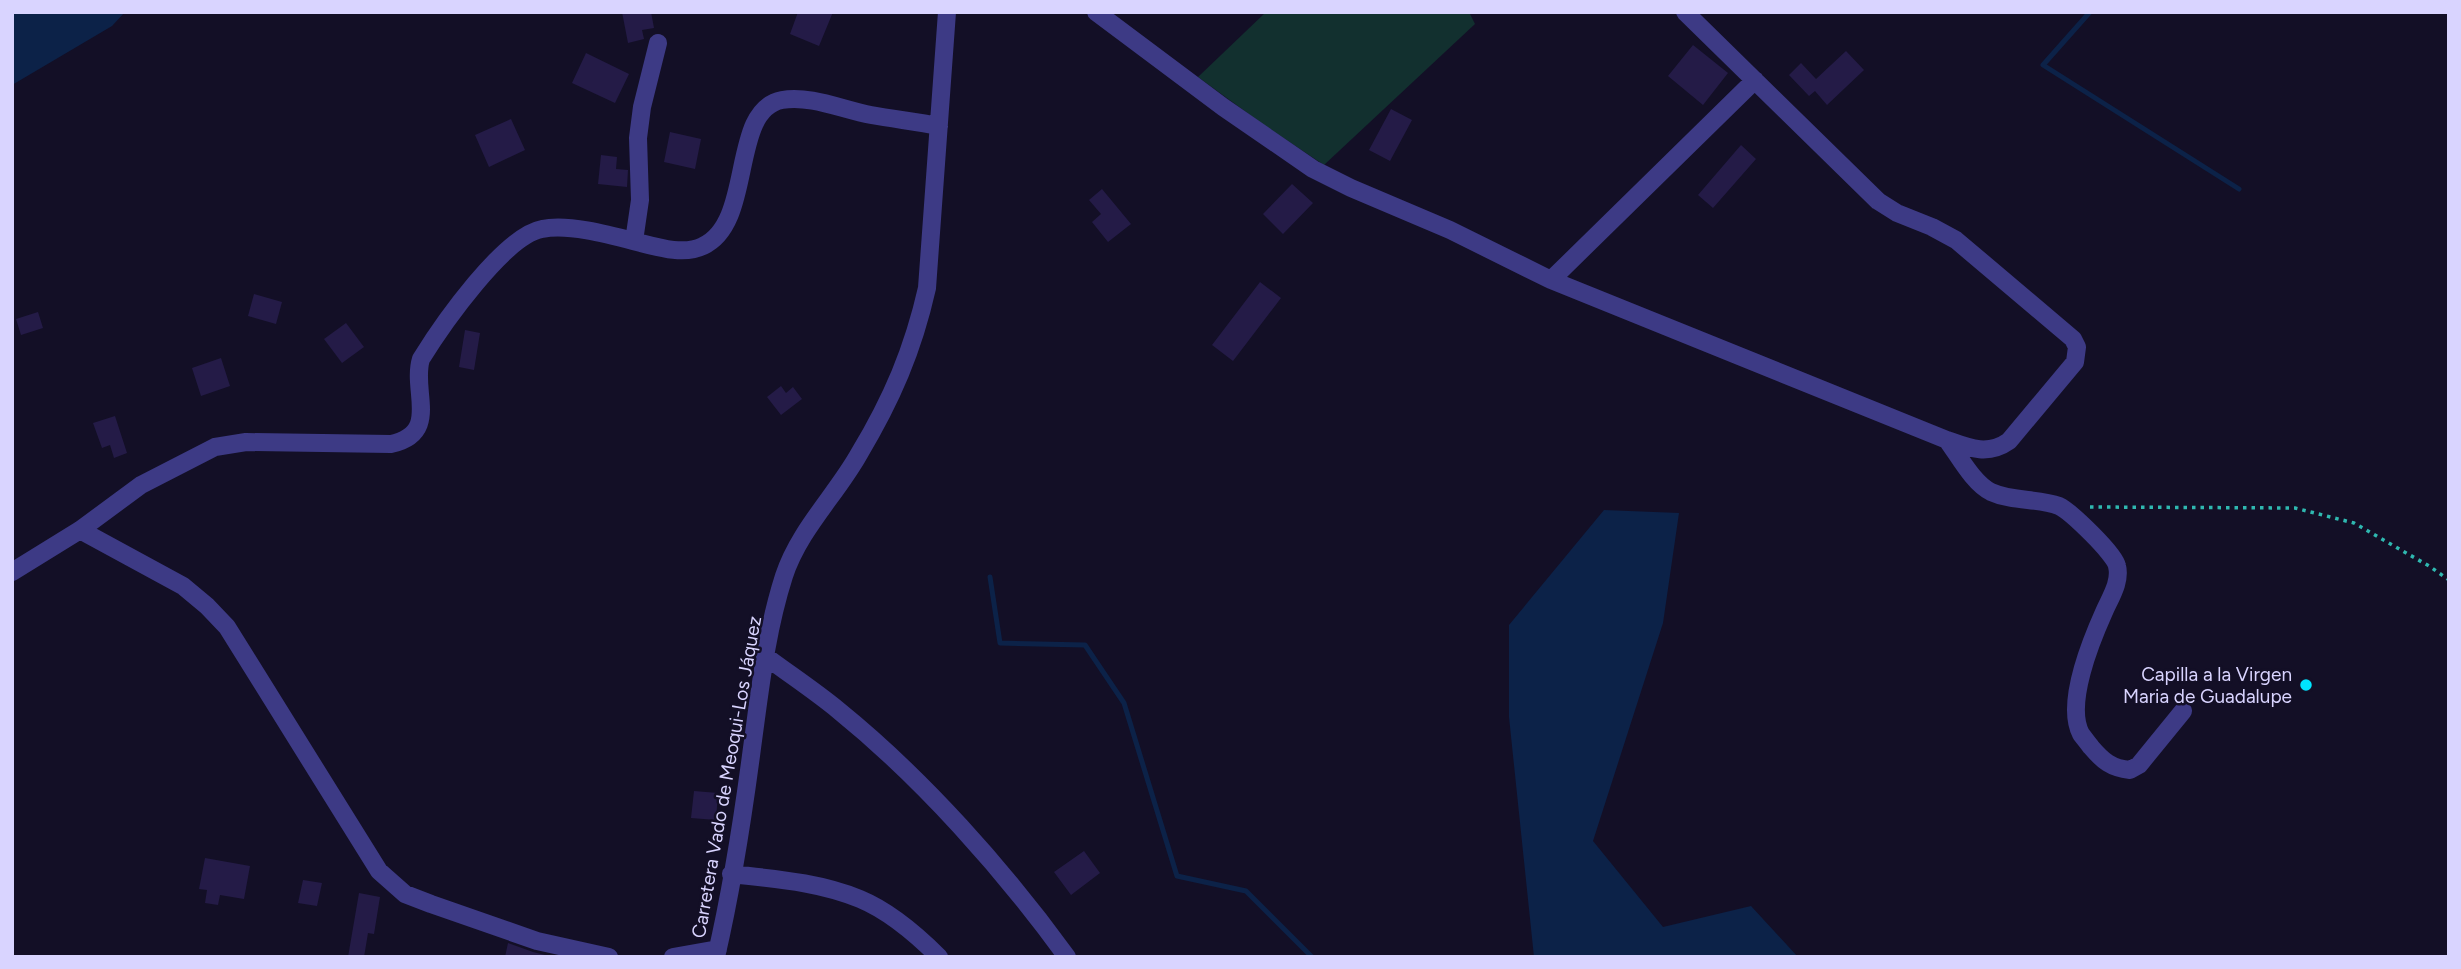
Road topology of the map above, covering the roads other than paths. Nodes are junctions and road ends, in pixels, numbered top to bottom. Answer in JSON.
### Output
{"nodes":[{"id":1,"x":947,"y":12,"type":"edge"},
{"id":2,"x":1096,"y":12,"type":"edge"},
{"id":3,"x":1685,"y":12,"type":"edge"},
{"id":4,"x":658,"y":43,"type":"dead end"},
{"id":5,"x":1755,"y":80,"type":"junction"},
{"id":6,"x":939,"y":126,"type":"junction"},
{"id":7,"x":634,"y":241,"type":"junction"},
{"id":8,"x":1551,"y":280,"type":"junction"},
{"id":9,"x":1947,"y":440,"type":"junction"},
{"id":10,"x":80,"y":530,"type":"junction"},
{"id":11,"x":12,"y":572,"type":"edge"},
{"id":12,"x":765,"y":656,"type":"junction"},
{"id":13,"x":2183,"y":711,"type":"dead end"},
{"id":14,"x":732,"y":874,"type":"junction"},
{"id":15,"x":717,"y":953,"type":"edge"},
{"id":16,"x":609,"y":957,"type":"edge"},
{"id":17,"x":673,"y":957,"type":"edge"},
{"id":18,"x":939,"y":957,"type":"edge"},
{"id":19,"x":1068,"y":957,"type":"edge"}],
"edges":[{"from":1,"to":6,"type":"street","name":"Carretera Vado de Meoqui-Los Jáquez"},
{"from":2,"to":8,"type":"street"},
{"from":3,"to":5,"type":"street"},
{"from":4,"to":7,"type":"street"},
{"from":5,"to":8,"type":"street"},
{"from":5,"to":9,"type":"street"},
{"from":6,"to":7,"type":"street"},
{"from":6,"to":12,"type":"street","name":"Carretera Vado de Meoqui-Los Jáquez"},
{"from":7,"to":10,"type":"street"},
{"from":8,"to":9,"type":"street"},
{"from":9,"to":13,"type":"street"},
{"from":10,"to":11,"type":"street"},
{"from":10,"to":16,"type":"street"},
{"from":12,"to":14,"type":"street","name":"Carretera Vado de Meoqui-Los Jáquez"},
{"from":12,"to":19,"type":"street"},
{"from":14,"to":15,"type":"street","name":"Carretera Vado de Meoqui-Los Jáquez"},
{"from":14,"to":18,"type":"street"},
{"from":15,"to":17,"type":"street"}]}
